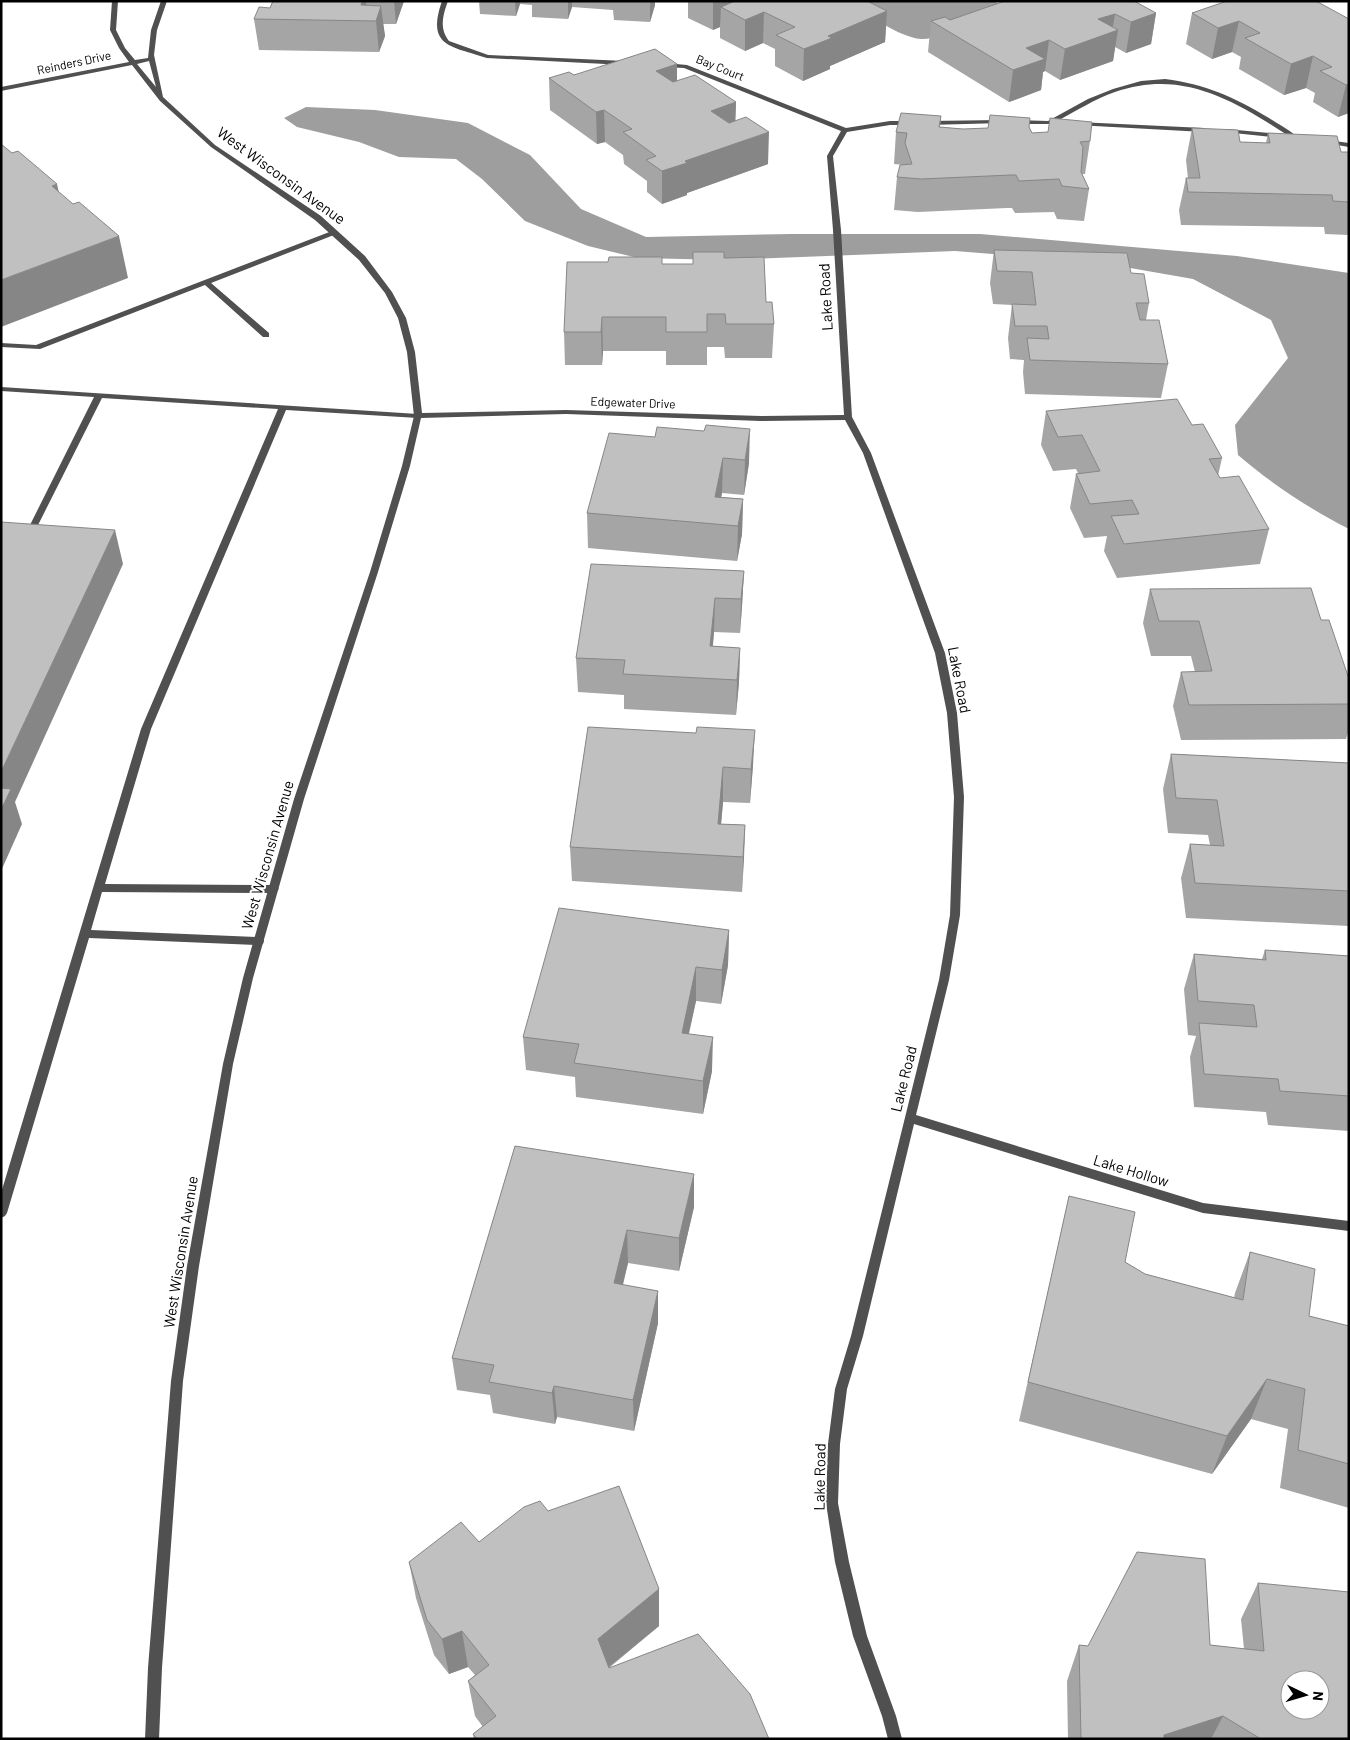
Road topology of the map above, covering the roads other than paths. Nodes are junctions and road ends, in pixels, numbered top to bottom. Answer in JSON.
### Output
{"nodes":[{"id":1,"x":114,"y":1,"type":"edge"},
{"id":2,"x":164,"y":1,"type":"edge"},
{"id":3,"x":445,"y":1,"type":"edge"},
{"id":4,"x":152,"y":59,"type":"junction"},
{"id":5,"x":133,"y":62,"type":"junction"},
{"id":6,"x":636,"y":64,"type":"edge"},
{"id":7,"x":656,"y":65,"type":"edge"},
{"id":8,"x":1,"y":89,"type":"edge"},
{"id":9,"x":162,"y":100,"type":"junction"},
{"id":10,"x":1050,"y":122,"type":"junction"},
{"id":11,"x":845,"y":130,"type":"junction"},
{"id":12,"x":1210,"y":130,"type":"edge"},
{"id":13,"x":1219,"y":131,"type":"edge"},
{"id":14,"x":1294,"y":137,"type":"junction"},
{"id":15,"x":1303,"y":138,"type":"edge"},
{"id":16,"x":1322,"y":141,"type":"edge"},
{"id":17,"x":1349,"y":145,"type":"edge"},
{"id":18,"x":334,"y":233,"type":"junction"},
{"id":19,"x":206,"y":282,"type":"junction"},
{"id":20,"x":266,"y":334,"type":"dead end"},
{"id":21,"x":1,"y":345,"type":"edge"},
{"id":22,"x":1,"y":389,"type":"edge"},
{"id":23,"x":100,"y":395,"type":"junction"},
{"id":24,"x":283,"y":407,"type":"junction"},
{"id":25,"x":418,"y":416,"type":"junction"},
{"id":26,"x":848,"y":417,"type":"junction"},
{"id":27,"x":24,"y":544,"type":"edge"},
{"id":28,"x":99,"y":888,"type":"junction"},
{"id":29,"x":274,"y":889,"type":"junction"},
{"id":30,"x":84,"y":934,"type":"junction"},
{"id":31,"x":259,"y":941,"type":"junction"},
{"id":32,"x":910,"y":1118,"type":"junction"},
{"id":33,"x":1,"y":1214,"type":"edge"},
{"id":34,"x":1349,"y":1226,"type":"edge"},
{"id":35,"x":152,"y":1739,"type":"edge"},
{"id":36,"x":895,"y":1739,"type":"edge"}],
"edges":[{"from":1,"to":5,"type":"street","name":"West Wisconsin Avenue"},
{"from":2,"to":4,"type":"street"},
{"from":3,"to":6,"type":"street"},
{"from":4,"to":5,"type":"street","name":"Reinders Drive"},
{"from":4,"to":9,"type":"street"},
{"from":5,"to":8,"type":"street","name":"Reinders Drive"},
{"from":5,"to":9,"type":"street","name":"West Wisconsin Avenue"},
{"from":7,"to":11,"type":"street","name":"Bay Court"},
{"from":9,"to":18,"type":"street","name":"West Wisconsin Avenue"},
{"from":10,"to":11,"type":"street"},
{"from":10,"to":12,"type":"street"},
{"from":10,"to":14,"type":"street"},
{"from":11,"to":26,"type":"street","name":"Lake Road"},
{"from":13,"to":14,"type":"street"},
{"from":14,"to":15,"type":"street"},
{"from":16,"to":17,"type":"street"},
{"from":18,"to":19,"type":"street"},
{"from":18,"to":25,"type":"street","name":"West Wisconsin Avenue"},
{"from":19,"to":20,"type":"street"},
{"from":19,"to":21,"type":"street"},
{"from":22,"to":23,"type":"street","name":"Edgewater Drive"},
{"from":23,"to":24,"type":"street","name":"Edgewater Drive"},
{"from":23,"to":27,"type":"street"},
{"from":24,"to":25,"type":"street","name":"Edgewater Drive"},
{"from":24,"to":28,"type":"street"},
{"from":25,"to":26,"type":"street","name":"Edgewater Drive"},
{"from":25,"to":29,"type":"street","name":"West Wisconsin Avenue"},
{"from":26,"to":32,"type":"street","name":"Lake Road"},
{"from":28,"to":29,"type":"street"},
{"from":28,"to":30,"type":"street"},
{"from":29,"to":31,"type":"street","name":"West Wisconsin Avenue"},
{"from":30,"to":31,"type":"street"},
{"from":30,"to":33,"type":"street"},
{"from":31,"to":35,"type":"street","name":"West Wisconsin Avenue"},
{"from":32,"to":34,"type":"street","name":"Lake Hollow"},
{"from":32,"to":36,"type":"street","name":"Lake Road"}]}
